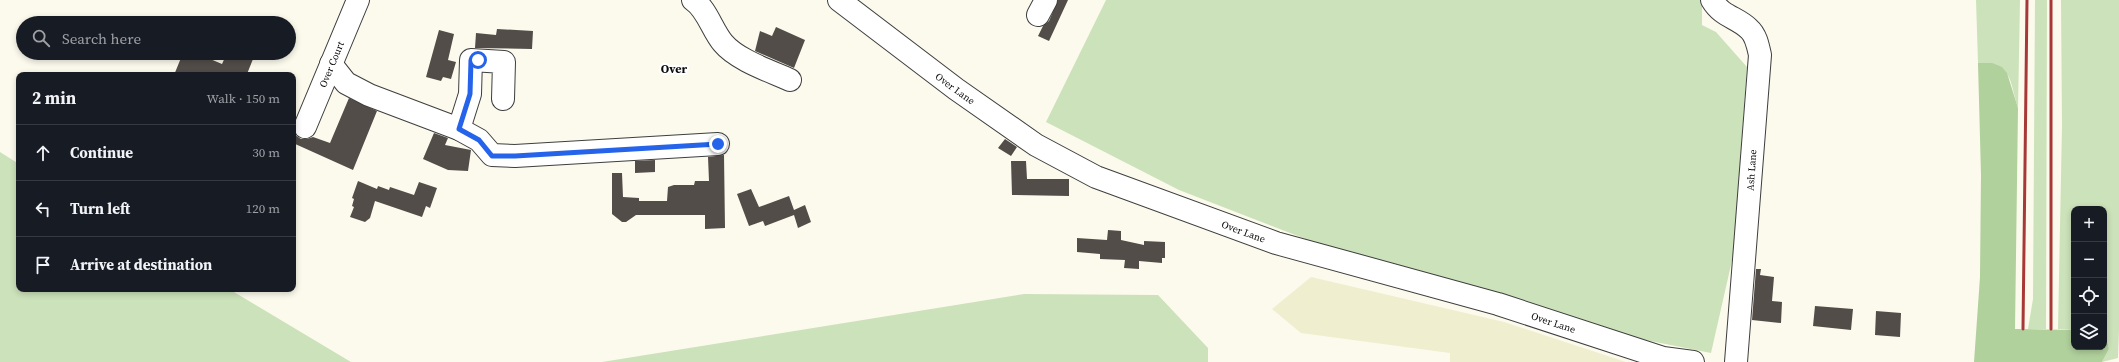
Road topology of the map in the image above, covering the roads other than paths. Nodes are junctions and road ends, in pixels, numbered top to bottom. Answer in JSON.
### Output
{"nodes":[{"id":1,"x":358,"y":0,"type":"edge"},
{"id":2,"x":694,"y":0,"type":"edge"},
{"id":3,"x":839,"y":0,"type":"edge"},
{"id":4,"x":1712,"y":0,"type":"edge"},
{"id":5,"x":331,"y":64,"type":"junction"},
{"id":6,"x":790,"y":80,"type":"dead end"},
{"id":7,"x":503,"y":98,"type":"dead end"},
{"id":8,"x":305,"y":127,"type":"dead end"},
{"id":9,"x":459,"y":129,"type":"junction"},
{"id":10,"x":718,"y":144,"type":"dead end"},
{"id":11,"x":1693,"y":362,"type":"edge"},
{"id":12,"x":1736,"y":362,"type":"edge"}],
"edges":[{"from":1,"to":5,"type":"street","name":"Over Court"},
{"from":2,"to":6,"type":"street"},
{"from":3,"to":11,"type":"street","name":"Over Lane"},
{"from":4,"to":12,"type":"street","name":"Ash Lane"},
{"from":5,"to":8,"type":"street","name":"Over Court"},
{"from":5,"to":9,"type":"street"},
{"from":7,"to":9,"type":"street"},
{"from":9,"to":10,"type":"street"}]}
